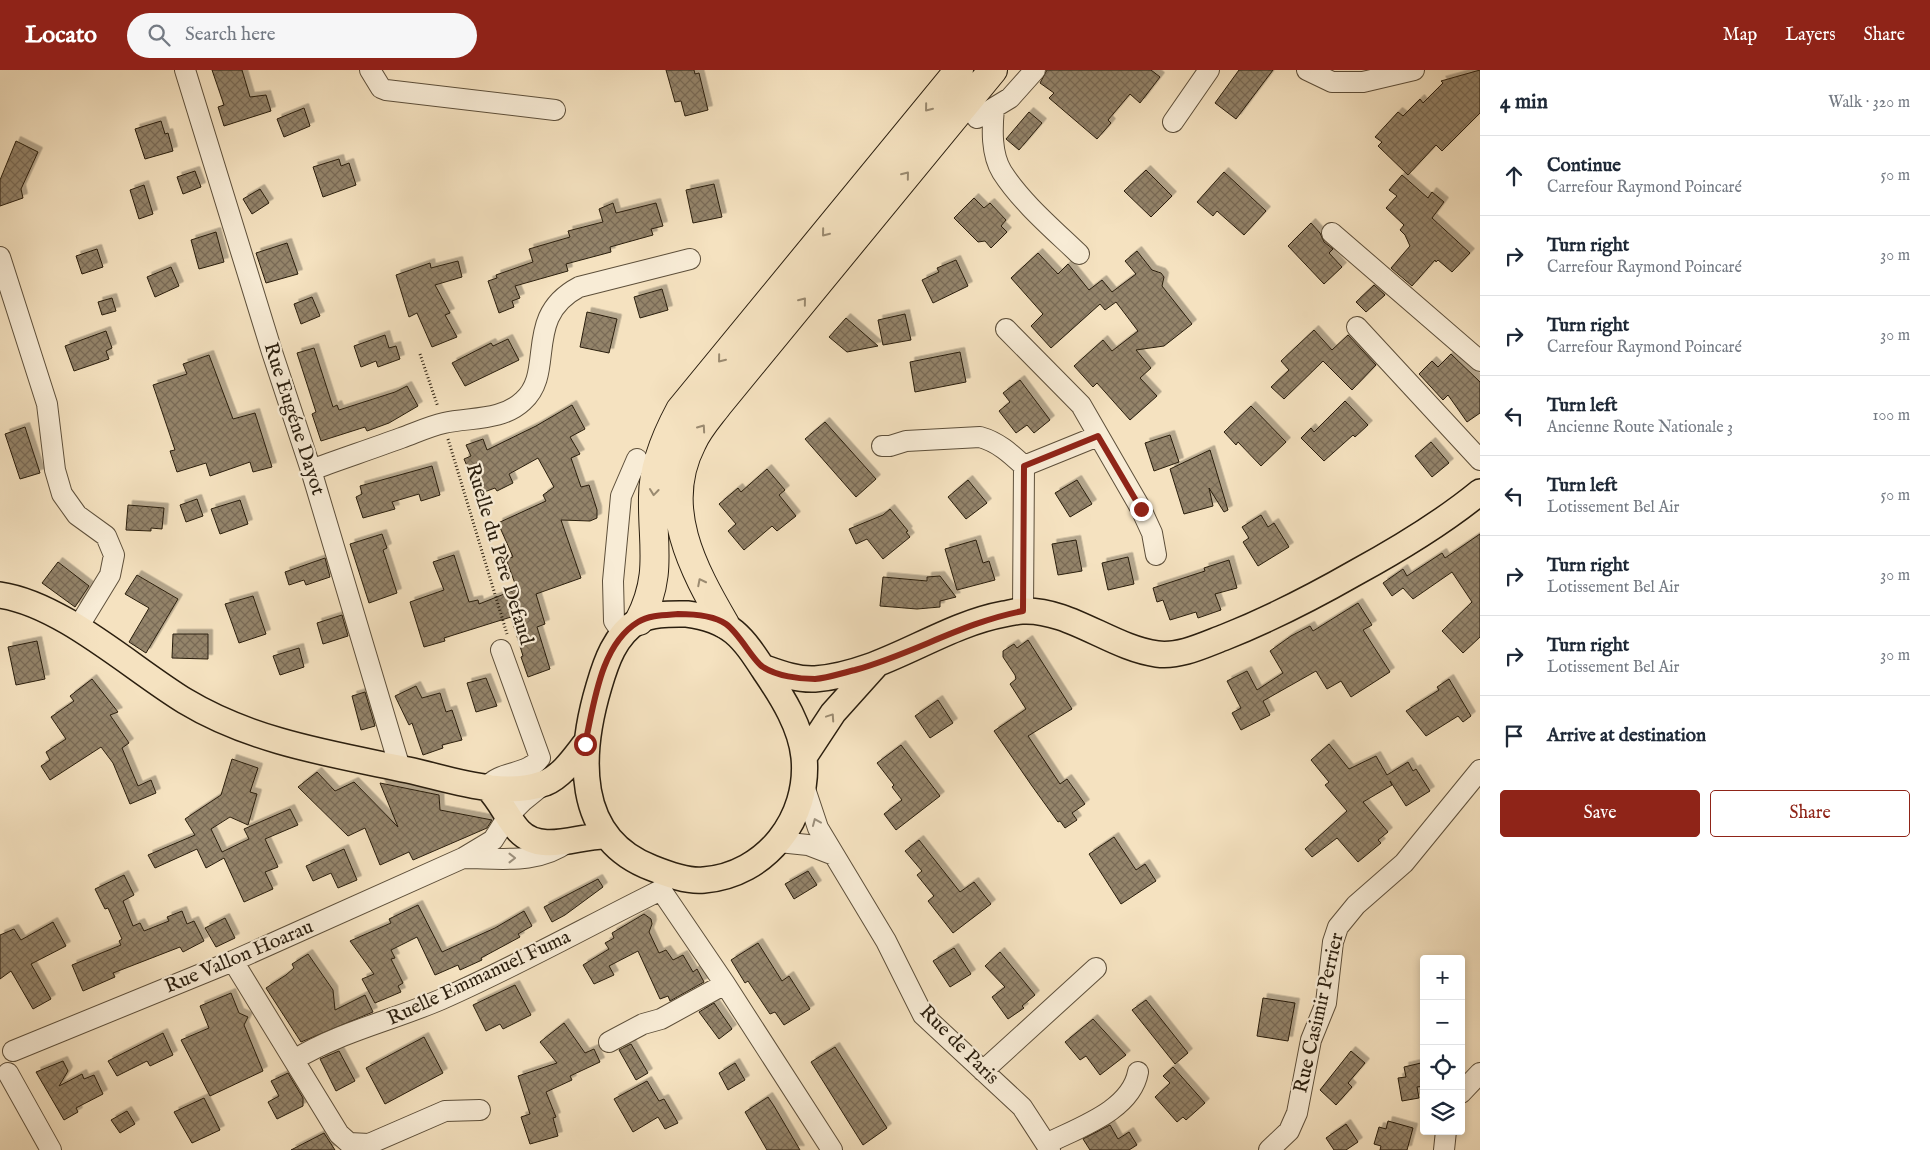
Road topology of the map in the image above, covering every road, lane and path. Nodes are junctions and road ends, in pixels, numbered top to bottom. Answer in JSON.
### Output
{"nodes":[{"id":1,"x":186,"y":70,"type":"edge"},
{"id":2,"x":370,"y":70,"type":"edge"},
{"id":3,"x":959,"y":70,"type":"edge"},
{"id":4,"x":993,"y":70,"type":"edge"},
{"id":5,"x":1035,"y":70,"type":"edge"},
{"id":6,"x":1209,"y":70,"type":"edge"},
{"id":7,"x":1307,"y":70,"type":"edge"},
{"id":8,"x":1414,"y":70,"type":"edge"},
{"id":9,"x":555,"y":110,"type":"dead end"},
{"id":10,"x":985,"y":113,"type":"junction"},
{"id":11,"x":1172,"y":122,"type":"dead end"},
{"id":12,"x":935,"y":140,"type":"junction"},
{"id":13,"x":1332,"y":233,"type":"dead end"},
{"id":14,"x":1079,"y":254,"type":"dead end"},
{"id":15,"x":0,"y":256,"type":"edge"},
{"id":16,"x":690,"y":259,"type":"dead end"},
{"id":17,"x":1357,"y":328,"type":"dead end"},
{"id":18,"x":1006,"y":329,"type":"dead end"},
{"id":19,"x":420,"y":354,"type":"dead end"},
{"id":20,"x":1480,"y":361,"type":"edge"},
{"id":21,"x":444,"y":423,"type":"junction"},
{"id":22,"x":1098,"y":436,"type":"junction"},
{"id":23,"x":882,"y":446,"type":"dead end"},
{"id":24,"x":637,"y":459,"type":"dead end"},
{"id":25,"x":1480,"y":460,"type":"edge"},
{"id":26,"x":1024,"y":466,"type":"junction"},
{"id":27,"x":312,"y":470,"type":"junction"},
{"id":28,"x":1480,"y":492,"type":"edge"},
{"id":29,"x":1156,"y":555,"type":"dead end"},
{"id":30,"x":0,"y":595,"type":"edge"},
{"id":31,"x":1023,"y":611,"type":"junction"},
{"id":32,"x":725,"y":624,"type":"junction"},
{"id":33,"x":631,"y":627,"type":"junction"},
{"id":34,"x":77,"y":629,"type":"junction"},
{"id":35,"x":504,"y":643,"type":"joint"},
{"id":36,"x":877,"y":664,"type":"junction"},
{"id":37,"x":762,"y":667,"type":"junction"},
{"id":38,"x":585,"y":744,"type":"junction"},
{"id":39,"x":804,"y":758,"type":"junction"},
{"id":40,"x":400,"y":768,"type":"junction"},
{"id":41,"x":1480,"y":770,"type":"edge"},
{"id":42,"x":546,"y":783,"type":"junction"},
{"id":43,"x":804,"y":786,"type":"junction"},
{"id":44,"x":487,"y":787,"type":"junction"},
{"id":45,"x":509,"y":815,"type":"junction"},
{"id":46,"x":606,"y":836,"type":"junction"},
{"id":47,"x":568,"y":842,"type":"junction"},
{"id":48,"x":779,"y":842,"type":"junction"},
{"id":49,"x":834,"y":855,"type":"junction"},
{"id":50,"x":463,"y":858,"type":"junction"},
{"id":51,"x":663,"y":882,"type":"junction"},
{"id":52,"x":233,"y":961,"type":"junction"},
{"id":53,"x":1096,"y":968,"type":"dead end"},
{"id":54,"x":725,"y":984,"type":"junction"},
{"id":55,"x":609,"y":1042,"type":"dead end"},
{"id":56,"x":6,"y":1046,"type":"edge"},
{"id":57,"x":294,"y":1060,"type":"junction"},
{"id":58,"x":983,"y":1071,"type":"junction"},
{"id":59,"x":1138,"y":1072,"type":"dead end"},
{"id":60,"x":1480,"y":1073,"type":"edge"},
{"id":61,"x":4,"y":1075,"type":"edge"},
{"id":62,"x":1463,"y":1090,"type":"edge"},
{"id":63,"x":480,"y":1110,"type":"dead end"},
{"id":64,"x":1446,"y":1135,"type":"edge"},
{"id":65,"x":1048,"y":1147,"type":"edge"},
{"id":66,"x":51,"y":1150,"type":"edge"},
{"id":67,"x":832,"y":1150,"type":"edge"},
{"id":68,"x":1269,"y":1150,"type":"edge"},
{"id":69,"x":1444,"y":1150,"type":"edge"}],
"edges":[{"from":1,"to":27,"type":"street","name":"Rue Eugéne Dayot"},
{"from":2,"to":9,"type":"street"},
{"from":3,"to":33,"type":"highway","one_way":true},
{"from":4,"to":12,"type":"highway"},
{"from":5,"to":10,"type":"street"},
{"from":6,"to":11,"type":"street"},
{"from":7,"to":8,"type":"street"},
{"from":10,"to":12,"type":"highway"},
{"from":10,"to":14,"type":"street"},
{"from":32,"to":12,"type":"highway","one_way":true},
{"from":13,"to":20,"type":"street"},
{"from":15,"to":34,"type":"street"},
{"from":16,"to":21,"type":"street"},
{"from":17,"to":25,"type":"street"},
{"from":18,"to":22,"type":"street"},
{"from":19,"to":21,"type":"path","name":"Ruelle du Père Defaud"},
{"from":21,"to":27,"type":"street"},
{"from":21,"to":35,"type":"path","name":"Ruelle du Père Defaud"},
{"from":22,"to":26,"type":"street"},
{"from":22,"to":29,"type":"street"},
{"from":23,"to":26,"type":"street"},
{"from":24,"to":33,"type":"street"},
{"from":26,"to":31,"type":"street"},
{"from":27,"to":40,"type":"street","name":"Rue Eugéne Dayot"},
{"from":28,"to":31,"type":"main road"},
{"from":30,"to":34,"type":"main road"},
{"from":31,"to":36,"type":"main road"},
{"from":32,"to":33,"type":"main road"},
{"from":32,"to":37,"type":"main road"},
{"from":33,"to":38,"type":"main road"},
{"from":34,"to":40,"type":"main road"},
{"from":35,"to":44,"type":"street"},
{"from":36,"to":37,"type":"main road"},
{"from":39,"to":36,"type":"main road","one_way":true},
{"from":37,"to":39,"type":"main road"},
{"from":38,"to":42,"type":"main road"},
{"from":38,"to":46,"type":"main road"},
{"from":39,"to":43,"type":"main road"},
{"from":40,"to":44,"type":"main road"},
{"from":41,"to":68,"type":"street","name":"Rue Casimir Perrier"},
{"from":42,"to":44,"type":"main road"},
{"from":42,"to":45,"type":"street","name":"Rue Vallon Hoarau"},
{"from":43,"to":48,"type":"main road"},
{"from":49,"to":43,"type":"street","name":"Rue de Paris","one_way":true},
{"from":44,"to":45,"type":"main road"},
{"from":45,"to":47,"type":"main road"},
{"from":45,"to":50,"type":"street","name":"Rue Vallon Hoarau"},
{"from":46,"to":47,"type":"main road"},
{"from":46,"to":51,"type":"main road"},
{"from":50,"to":47,"type":"street","name":"Rue Vallon Hoarau","one_way":true},
{"from":48,"to":49,"type":"street"},
{"from":48,"to":51,"type":"main road"},
{"from":49,"to":58,"type":"street","name":"Rue de Paris"},
{"from":50,"to":52,"type":"street","name":"Rue Vallon Hoarau"},
{"from":51,"to":54,"type":"street"},
{"from":51,"to":57,"type":"street","name":"Ruelle Emmanuel Fuma"},
{"from":52,"to":56,"type":"street","name":"Rue Vallon Hoarau"},
{"from":52,"to":57,"type":"street"},
{"from":53,"to":58,"type":"street"},
{"from":54,"to":55,"type":"street"},
{"from":54,"to":67,"type":"street"},
{"from":56,"to":61,"type":"street"},
{"from":57,"to":63,"type":"street"},
{"from":58,"to":65,"type":"street","name":"Rue de Paris"},
{"from":59,"to":65,"type":"street"},
{"from":60,"to":62,"type":"street"},
{"from":61,"to":66,"type":"street"},
{"from":64,"to":69,"type":"street"}]}
